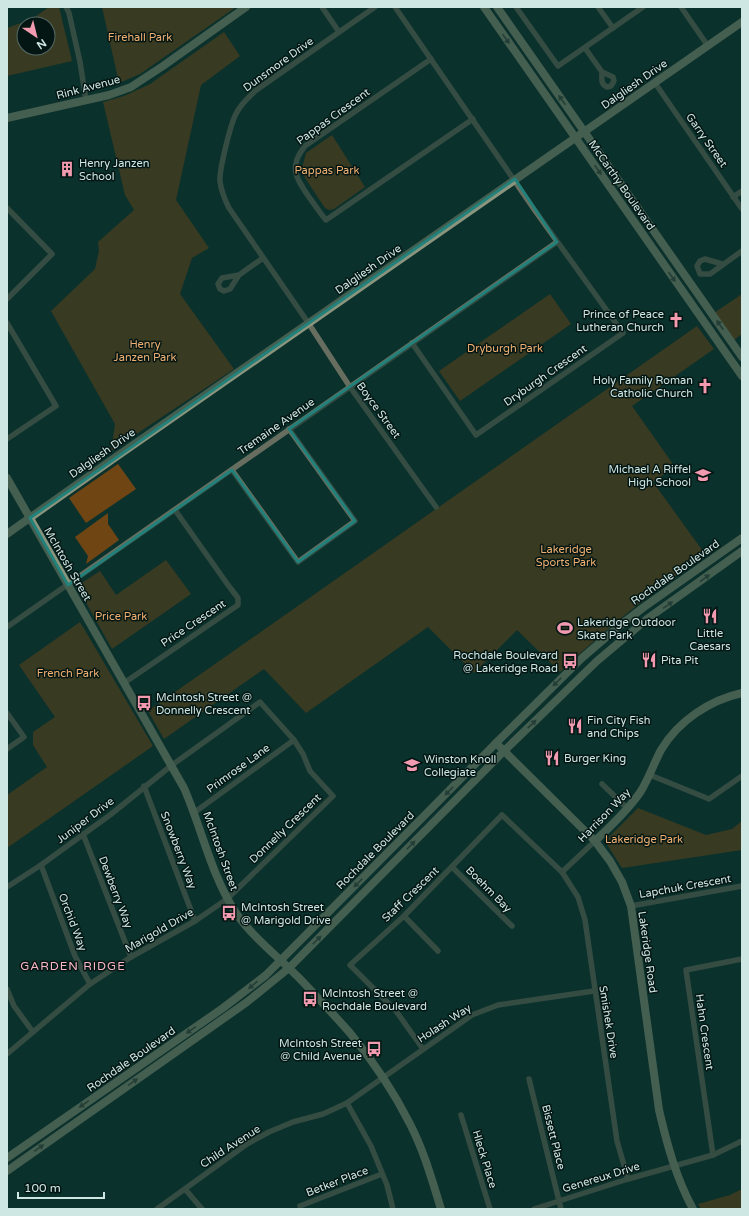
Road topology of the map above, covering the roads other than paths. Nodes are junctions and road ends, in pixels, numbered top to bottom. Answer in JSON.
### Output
{"nodes":[{"id":1,"x":66,"y":7,"type":"edge"},
{"id":2,"x":246,"y":7,"type":"edge"},
{"id":3,"x":322,"y":7,"type":"edge"},
{"id":4,"x":375,"y":7,"type":"edge"},
{"id":5,"x":395,"y":7,"type":"edge"},
{"id":6,"x":484,"y":7,"type":"edge"},
{"id":7,"x":497,"y":7,"type":"edge"},
{"id":8,"x":516,"y":7,"type":"edge"},
{"id":9,"x":598,"y":7,"type":"edge"},
{"id":10,"x":643,"y":7,"type":"edge"},
{"id":11,"x":681,"y":7,"type":"edge"},
{"id":12,"x":742,"y":22,"type":"edge"},
{"id":13,"x":613,"y":28,"type":"junction"},
{"id":14,"x":339,"y":32,"type":"junction"},
{"id":15,"x":708,"y":46,"type":"junction"},
{"id":16,"x":585,"y":48,"type":"junction"},
{"id":17,"x":431,"y":59,"type":"junction"},
{"id":18,"x":602,"y":72,"type":"dead end"},
{"id":19,"x":655,"y":83,"type":"junction"},
{"id":20,"x":86,"y":100,"type":"junction"},
{"id":21,"x":7,"y":118,"type":"edge"},
{"id":22,"x":473,"y":119,"type":"junction"},
{"id":23,"x":585,"y":132,"type":"junction"},
{"id":24,"x":576,"y":138,"type":"junction"},
{"id":25,"x":515,"y":180,"type":"junction"},
{"id":26,"x":742,"y":191,"type":"edge"},
{"id":27,"x":734,"y":197,"type":"junction"},
{"id":28,"x":7,"y":208,"type":"edge"},
{"id":29,"x":742,"y":209,"type":"edge"},
{"id":30,"x":557,"y":242,"type":"junction"},
{"id":31,"x":742,"y":250,"type":"edge"},
{"id":32,"x":263,"y":258,"type":"junction"},
{"id":33,"x":722,"y":264,"type":"dead end"},
{"id":34,"x":239,"y":275,"type":"dead end"},
{"id":35,"x":7,"y":299,"type":"edge"},
{"id":36,"x":7,"y":323,"type":"edge"},
{"id":37,"x":309,"y":324,"type":"junction"},
{"id":38,"x":412,"y":343,"type":"junction"},
{"id":39,"x":742,"y":357,"type":"edge"},
{"id":40,"x":742,"y":376,"type":"edge"},
{"id":41,"x":350,"y":387,"type":"junction"},
{"id":42,"x":290,"y":429,"type":"junction"},
{"id":43,"x":7,"y":439,"type":"edge"},
{"id":44,"x":232,"y":470,"type":"junction"},
{"id":45,"x":7,"y":478,"type":"edge"},
{"id":46,"x":436,"y":507,"type":"dead end"},
{"id":47,"x":175,"y":510,"type":"junction"},
{"id":48,"x":30,"y":518,"type":"junction"},
{"id":49,"x":7,"y":534,"type":"edge"},
{"id":50,"x":742,"y":538,"type":"edge"},
{"id":51,"x":742,"y":551,"type":"edge"},
{"id":52,"x":68,"y":585,"type":"junction"},
{"id":53,"x":7,"y":627,"type":"edge"},
{"id":54,"x":124,"y":683,"type":"junction"},
{"id":55,"x":742,"y":693,"type":"edge"},
{"id":56,"x":7,"y":713,"type":"edge"},
{"id":57,"x":294,"y":740,"type":"junction"},
{"id":58,"x":496,"y":742,"type":"junction"},
{"id":59,"x":7,"y":749,"type":"edge"},
{"id":60,"x":504,"y":751,"type":"junction"},
{"id":61,"x":172,"y":764,"type":"junction"},
{"id":62,"x":650,"y":775,"type":"junction"},
{"id":63,"x":742,"y":776,"type":"edge"},
{"id":64,"x":602,"y":784,"type":"dead end"},
{"id":65,"x":144,"y":786,"type":"junction"},
{"id":66,"x":627,"y":808,"type":"junction"},
{"id":67,"x":195,"y":812,"type":"junction"},
{"id":68,"x":83,"y":834,"type":"junction"},
{"id":69,"x":596,"y":841,"type":"junction"},
{"id":70,"x":41,"y":865,"type":"junction"},
{"id":71,"x":452,"y":867,"type":"junction"},
{"id":72,"x":562,"y":872,"type":"junction"},
{"id":73,"x":742,"y":886,"type":"edge"},
{"id":74,"x":7,"y":887,"type":"edge"},
{"id":75,"x":227,"y":899,"type":"junction"},
{"id":76,"x":631,"y":906,"type":"junction"},
{"id":77,"x":404,"y":916,"type":"junction"},
{"id":78,"x":195,"y":921,"type":"junction"},
{"id":79,"x":512,"y":926,"type":"dead end"},
{"id":80,"x":438,"y":951,"type":"dead end"},
{"id":81,"x":131,"y":958,"type":"junction"},
{"id":82,"x":742,"y":959,"type":"edge"},
{"id":83,"x":281,"y":960,"type":"junction"},
{"id":84,"x":289,"y":968,"type":"junction"},
{"id":85,"x":90,"y":984,"type":"junction"},
{"id":86,"x":7,"y":989,"type":"edge"},
{"id":87,"x":594,"y":991,"type":"junction"},
{"id":88,"x":33,"y":1032,"type":"junction"},
{"id":89,"x":423,"y":1049,"type":"junction"},
{"id":90,"x":7,"y":1054,"type":"edge"},
{"id":91,"x":383,"y":1077,"type":"junction"},
{"id":92,"x":529,"y":1079,"type":"dead end"},
{"id":93,"x":347,"y":1103,"type":"junction"},
{"id":94,"x":461,"y":1115,"type":"dead end"},
{"id":95,"x":742,"y":1141,"type":"edge"},
{"id":96,"x":713,"y":1155,"type":"junction"},
{"id":97,"x":7,"y":1158,"type":"edge"},
{"id":98,"x":675,"y":1166,"type":"junction"},
{"id":99,"x":7,"y":1170,"type":"edge"},
{"id":100,"x":382,"y":1174,"type":"junction"},
{"id":101,"x":628,"y":1179,"type":"junction"},
{"id":102,"x":185,"y":1189,"type":"junction"},
{"id":103,"x":559,"y":1200,"type":"junction"},
{"id":104,"x":300,"y":1206,"type":"dead end"},
{"id":105,"x":157,"y":1209,"type":"edge"},
{"id":106,"x":202,"y":1209,"type":"edge"},
{"id":107,"x":393,"y":1209,"type":"edge"},
{"id":108,"x":441,"y":1209,"type":"edge"},
{"id":109,"x":490,"y":1209,"type":"edge"},
{"id":110,"x":534,"y":1209,"type":"edge"},
{"id":111,"x":561,"y":1209,"type":"edge"},
{"id":112,"x":693,"y":1209,"type":"edge"}],
"edges":[{"from":1,"to":20,"type":"street"},
{"from":2,"to":20,"type":"main road","name":"Rink Avenue"},
{"from":3,"to":14,"type":"street"},
{"from":4,"to":14,"type":"street","name":"Dunsmore Drive"},
{"from":5,"to":17,"type":"street"},
{"from":6,"to":24,"type":"main road","name":"McCarthy Boulevard","one_way":true},
{"from":23,"to":7,"type":"main road","name":"McCarthy Boulevard","one_way":true},
{"from":8,"to":16,"type":"street"},
{"from":9,"to":13,"type":"street"},
{"from":10,"to":13,"type":"street"},
{"from":11,"to":15,"type":"street"},
{"from":12,"to":15,"type":"main road","name":"Dalgliesh Drive"},
{"from":13,"to":16,"type":"street"},
{"from":14,"to":32,"type":"street","name":"Dunsmore Drive"},
{"from":15,"to":19,"type":"main road","name":"Dalgliesh Drive"},
{"from":16,"to":18,"type":"street"},
{"from":17,"to":22,"type":"street"},
{"from":17,"to":22,"type":"street","name":"Pappas Crescent"},
{"from":19,"to":23,"type":"main road","name":"Dalgliesh Drive"},
{"from":19,"to":27,"type":"street","name":"Garry Street"},
{"from":20,"to":21,"type":"main road","name":"Rink Avenue"},
{"from":22,"to":25,"type":"street"},
{"from":23,"to":24,"type":"main road","name":"Dalgliesh Drive"},
{"from":39,"to":23,"type":"main road","name":"McCarthy Boulevard","one_way":true},
{"from":24,"to":25,"type":"main road","name":"Dalgliesh Drive"},
{"from":24,"to":40,"type":"main road","name":"McCarthy Boulevard","one_way":true},
{"from":25,"to":30,"type":"street","name":"Dryburgh Crescent"},
{"from":25,"to":37,"type":"main road","name":"Dalgliesh Drive"},
{"from":26,"to":27,"type":"street"},
{"from":27,"to":29,"type":"street","name":"Garry Street"},
{"from":28,"to":35,"type":"street"},
{"from":30,"to":38,"type":"street","name":"Tremaine Avenue"},
{"from":30,"to":38,"type":"street","name":"Dryburgh Crescent"},
{"from":31,"to":33,"type":"street"},
{"from":32,"to":34,"type":"street"},
{"from":32,"to":37,"type":"street","name":"Dunsmore Drive"},
{"from":36,"to":43,"type":"street"},
{"from":37,"to":41,"type":"street","name":"Boyce Street"},
{"from":37,"to":48,"type":"main road","name":"Dalgliesh Drive"},
{"from":38,"to":41,"type":"street","name":"Tremaine Avenue"},
{"from":41,"to":42,"type":"street","name":"Tremaine Avenue"},
{"from":41,"to":46,"type":"street","name":"Boyce Street"},
{"from":42,"to":44,"type":"street","name":"Tremaine Avenue"},
{"from":42,"to":44,"type":"street"},
{"from":44,"to":47,"type":"street","name":"Tremaine Avenue"},
{"from":45,"to":48,"type":"main road","name":"McIntosh Street"},
{"from":47,"to":52,"type":"street","name":"Tremaine Avenue"},
{"from":47,"to":54,"type":"street","name":"Price Crescent"},
{"from":48,"to":49,"type":"main road","name":"Dalgliesh Drive"},
{"from":48,"to":52,"type":"main road","name":"McIntosh Street"},
{"from":50,"to":58,"type":"main road","name":"Rochdale Boulevard","one_way":true},
{"from":60,"to":51,"type":"main road","name":"Rochdale Boulevard","one_way":true},
{"from":52,"to":53,"type":"street","name":"Tremaine Avenue"},
{"from":52,"to":54,"type":"main road","name":"McIntosh Street"},
{"from":54,"to":61,"type":"main road","name":"McIntosh Street"},
{"from":55,"to":62,"type":"main road","name":"Harrison Way"},
{"from":56,"to":59,"type":"street"},
{"from":57,"to":61,"type":"street","name":"Donnelly Crescent"},
{"from":57,"to":67,"type":"street","name":"Primrose Lane"},
{"from":57,"to":75,"type":"street","name":"Donnelly Crescent"},
{"from":58,"to":60,"type":"main road","name":"Lakeridge Road"},
{"from":58,"to":83,"type":"main road","name":"Rochdale Boulevard","one_way":true},
{"from":60,"to":69,"type":"main road","name":"Lakeridge Road"},
{"from":84,"to":60,"type":"main road","name":"Rochdale Boulevard","one_way":true},
{"from":61,"to":65,"type":"street","name":"Juniper Drive"},
{"from":61,"to":67,"type":"main road","name":"McIntosh Street"},
{"from":62,"to":63,"type":"street"},
{"from":62,"to":66,"type":"main road","name":"Harrison Way"},
{"from":64,"to":66,"type":"street"},
{"from":65,"to":68,"type":"street","name":"Juniper Drive"},
{"from":65,"to":78,"type":"street","name":"Snowberry Way"},
{"from":66,"to":69,"type":"main road","name":"Harrison Way"},
{"from":67,"to":75,"type":"main road","name":"McIntosh Street"},
{"from":68,"to":70,"type":"street","name":"Juniper Drive"},
{"from":68,"to":81,"type":"street","name":"Dewberry Way"},
{"from":69,"to":72,"type":"street","name":"Harrison Way"},
{"from":69,"to":76,"type":"main road","name":"Lakeridge Road"},
{"from":70,"to":74,"type":"street","name":"Juniper Drive"},
{"from":70,"to":85,"type":"street","name":"Orchid Way"},
{"from":71,"to":72,"type":"street","name":"Staff Crescent"},
{"from":71,"to":77,"type":"street","name":"Staff Crescent"},
{"from":71,"to":79,"type":"street","name":"Boehm Bay"},
{"from":72,"to":87,"type":"street","name":"Smishek Drive"},
{"from":73,"to":76,"type":"street","name":"Lapchuk Crescent"},
{"from":75,"to":78,"type":"street","name":"Marigold Drive"},
{"from":75,"to":83,"type":"main road","name":"McIntosh Street"},
{"from":76,"to":98,"type":"main road","name":"Lakeridge Road"},
{"from":77,"to":80,"type":"street"},
{"from":77,"to":89,"type":"street","name":"Staff Crescent"},
{"from":78,"to":81,"type":"street","name":"Marigold Drive"},
{"from":81,"to":85,"type":"street","name":"Marigold Drive"},
{"from":82,"to":96,"type":"street","name":"Hahn Crescent"},
{"from":83,"to":84,"type":"main road","name":"McIntosh Street"},
{"from":83,"to":97,"type":"main road","name":"Rochdale Boulevard","one_way":true},
{"from":84,"to":91,"type":"main road","name":"McIntosh Street"},
{"from":99,"to":84,"type":"main road","name":"Rochdale Boulevard","one_way":true},
{"from":85,"to":88,"type":"street","name":"Marigold Drive"},
{"from":86,"to":88,"type":"street"},
{"from":87,"to":89,"type":"street","name":"Holash Way"},
{"from":87,"to":101,"type":"street","name":"Smishek Drive"},
{"from":88,"to":90,"type":"street","name":"Marigold Drive"},
{"from":89,"to":91,"type":"street","name":"Holash Way"},
{"from":91,"to":93,"type":"street","name":"Child Avenue"},
{"from":91,"to":108,"type":"main road","name":"McIntosh Street"},
{"from":92,"to":103,"type":"street","name":"Bissett Place"},
{"from":93,"to":100,"type":"street"},
{"from":93,"to":102,"type":"street","name":"Child Avenue"},
{"from":94,"to":109,"type":"street","name":"Hleck Place"},
{"from":95,"to":96,"type":"street"},
{"from":96,"to":98,"type":"street"},
{"from":98,"to":101,"type":"street","name":"Genereux Drive"},
{"from":98,"to":112,"type":"main road","name":"Lakeridge Road"},
{"from":100,"to":104,"type":"street","name":"Betker Place"},
{"from":100,"to":107,"type":"street"},
{"from":101,"to":103,"type":"street","name":"Genereux Drive"},
{"from":102,"to":105,"type":"street","name":"Child Avenue"},
{"from":102,"to":106,"type":"street"},
{"from":103,"to":110,"type":"street","name":"Genereux Drive"},
{"from":103,"to":111,"type":"street","name":"Bissett Place"}]}
